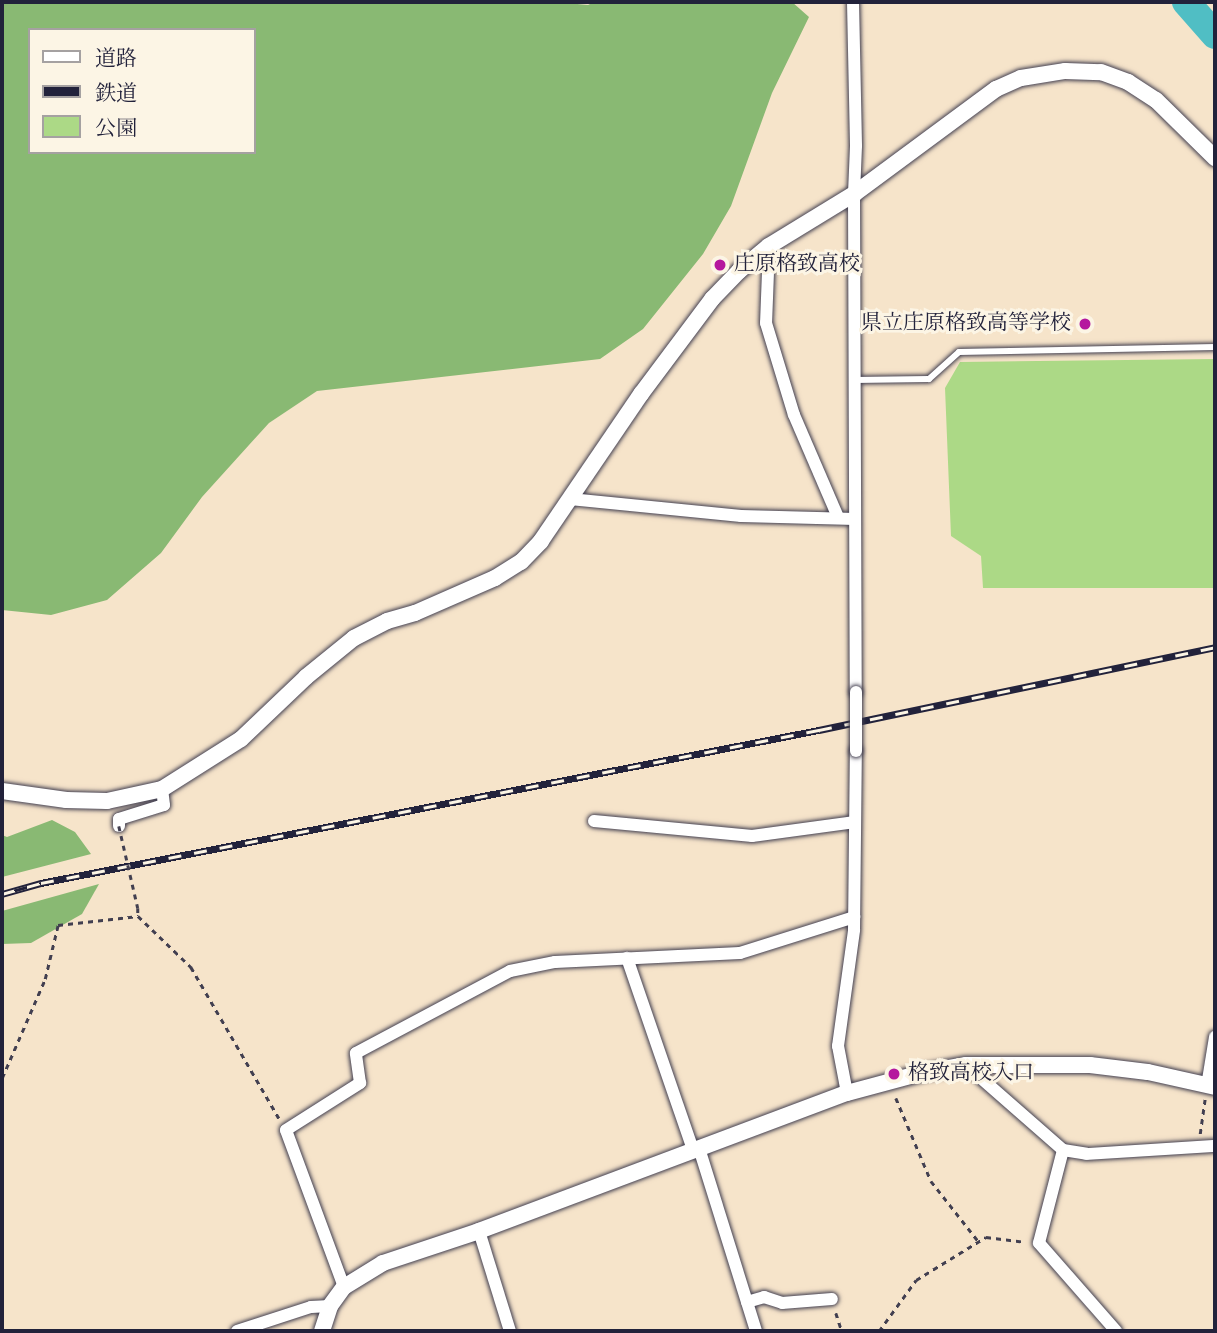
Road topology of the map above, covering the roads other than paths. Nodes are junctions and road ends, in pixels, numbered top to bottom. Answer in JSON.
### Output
{"nodes":[{"id":1,"x":853,"y":2,"type":"edge"},
{"id":2,"x":1215,"y":158,"type":"edge"},
{"id":3,"x":854,"y":194,"type":"junction"},
{"id":4,"x":769,"y":246,"type":"junction"},
{"id":5,"x":1215,"y":347,"type":"edge"},
{"id":6,"x":855,"y":380,"type":"junction"},
{"id":7,"x":570,"y":499,"type":"junction"},
{"id":8,"x":838,"y":517,"type":"junction"},
{"id":9,"x":855,"y":519,"type":"junction"},
{"id":10,"x":162,"y":789,"type":"junction"},
{"id":11,"x":2,"y":791,"type":"edge"},
{"id":12,"x":594,"y":821,"type":"dead end"},
{"id":13,"x":855,"y":822,"type":"junction"},
{"id":14,"x":119,"y":826,"type":"road end"},
{"id":15,"x":854,"y":917,"type":"junction"},
{"id":16,"x":627,"y":958,"type":"junction"},
{"id":17,"x":1215,"y":1037,"type":"edge"},
{"id":18,"x":966,"y":1065,"type":"junction"},
{"id":19,"x":1211,"y":1086,"type":"edge"},
{"id":20,"x":847,"y":1093,"type":"junction"},
{"id":21,"x":1215,"y":1146,"type":"edge"},
{"id":22,"x":696,"y":1149,"type":"junction"},
{"id":23,"x":1063,"y":1150,"type":"junction"},
{"id":24,"x":479,"y":1231,"type":"junction"},
{"id":25,"x":344,"y":1287,"type":"junction"},
{"id":26,"x":832,"y":1299,"type":"road end"},
{"id":27,"x":747,"y":1302,"type":"junction"},
{"id":28,"x":330,"y":1306,"type":"junction"},
{"id":29,"x":237,"y":1331,"type":"edge"},
{"id":30,"x":322,"y":1331,"type":"edge"},
{"id":31,"x":510,"y":1331,"type":"edge"},
{"id":32,"x":756,"y":1331,"type":"edge"},
{"id":33,"x":1116,"y":1331,"type":"edge"}],
"edges":[{"from":1,"to":3,"type":"street"},
{"from":2,"to":3,"type":"street"},
{"from":3,"to":4,"type":"street"},
{"from":3,"to":6,"type":"street"},
{"from":4,"to":7,"type":"street"},
{"from":4,"to":8,"type":"street"},
{"from":5,"to":6,"type":"lane"},
{"from":6,"to":9,"type":"street"},
{"from":7,"to":8,"type":"street"},
{"from":7,"to":10,"type":"street"},
{"from":8,"to":9,"type":"street"},
{"from":9,"to":13,"type":"street","bridge":true},
{"from":10,"to":11,"type":"street"},
{"from":10,"to":14,"type":"street"},
{"from":12,"to":13,"type":"street"},
{"from":13,"to":15,"type":"street"},
{"from":15,"to":16,"type":"street"},
{"from":15,"to":20,"type":"street"},
{"from":16,"to":22,"type":"street"},
{"from":16,"to":25,"type":"street"},
{"from":17,"to":19,"type":"street"},
{"from":18,"to":19,"type":"street"},
{"from":18,"to":20,"type":"street"},
{"from":18,"to":23,"type":"street"},
{"from":20,"to":22,"type":"street"},
{"from":21,"to":23,"type":"street"},
{"from":22,"to":24,"type":"street"},
{"from":22,"to":27,"type":"street"},
{"from":23,"to":33,"type":"street"},
{"from":24,"to":25,"type":"street"},
{"from":24,"to":31,"type":"street"},
{"from":25,"to":28,"type":"street"},
{"from":26,"to":27,"type":"street"},
{"from":27,"to":32,"type":"street"},
{"from":28,"to":29,"type":"street"},
{"from":28,"to":30,"type":"street"}]}
